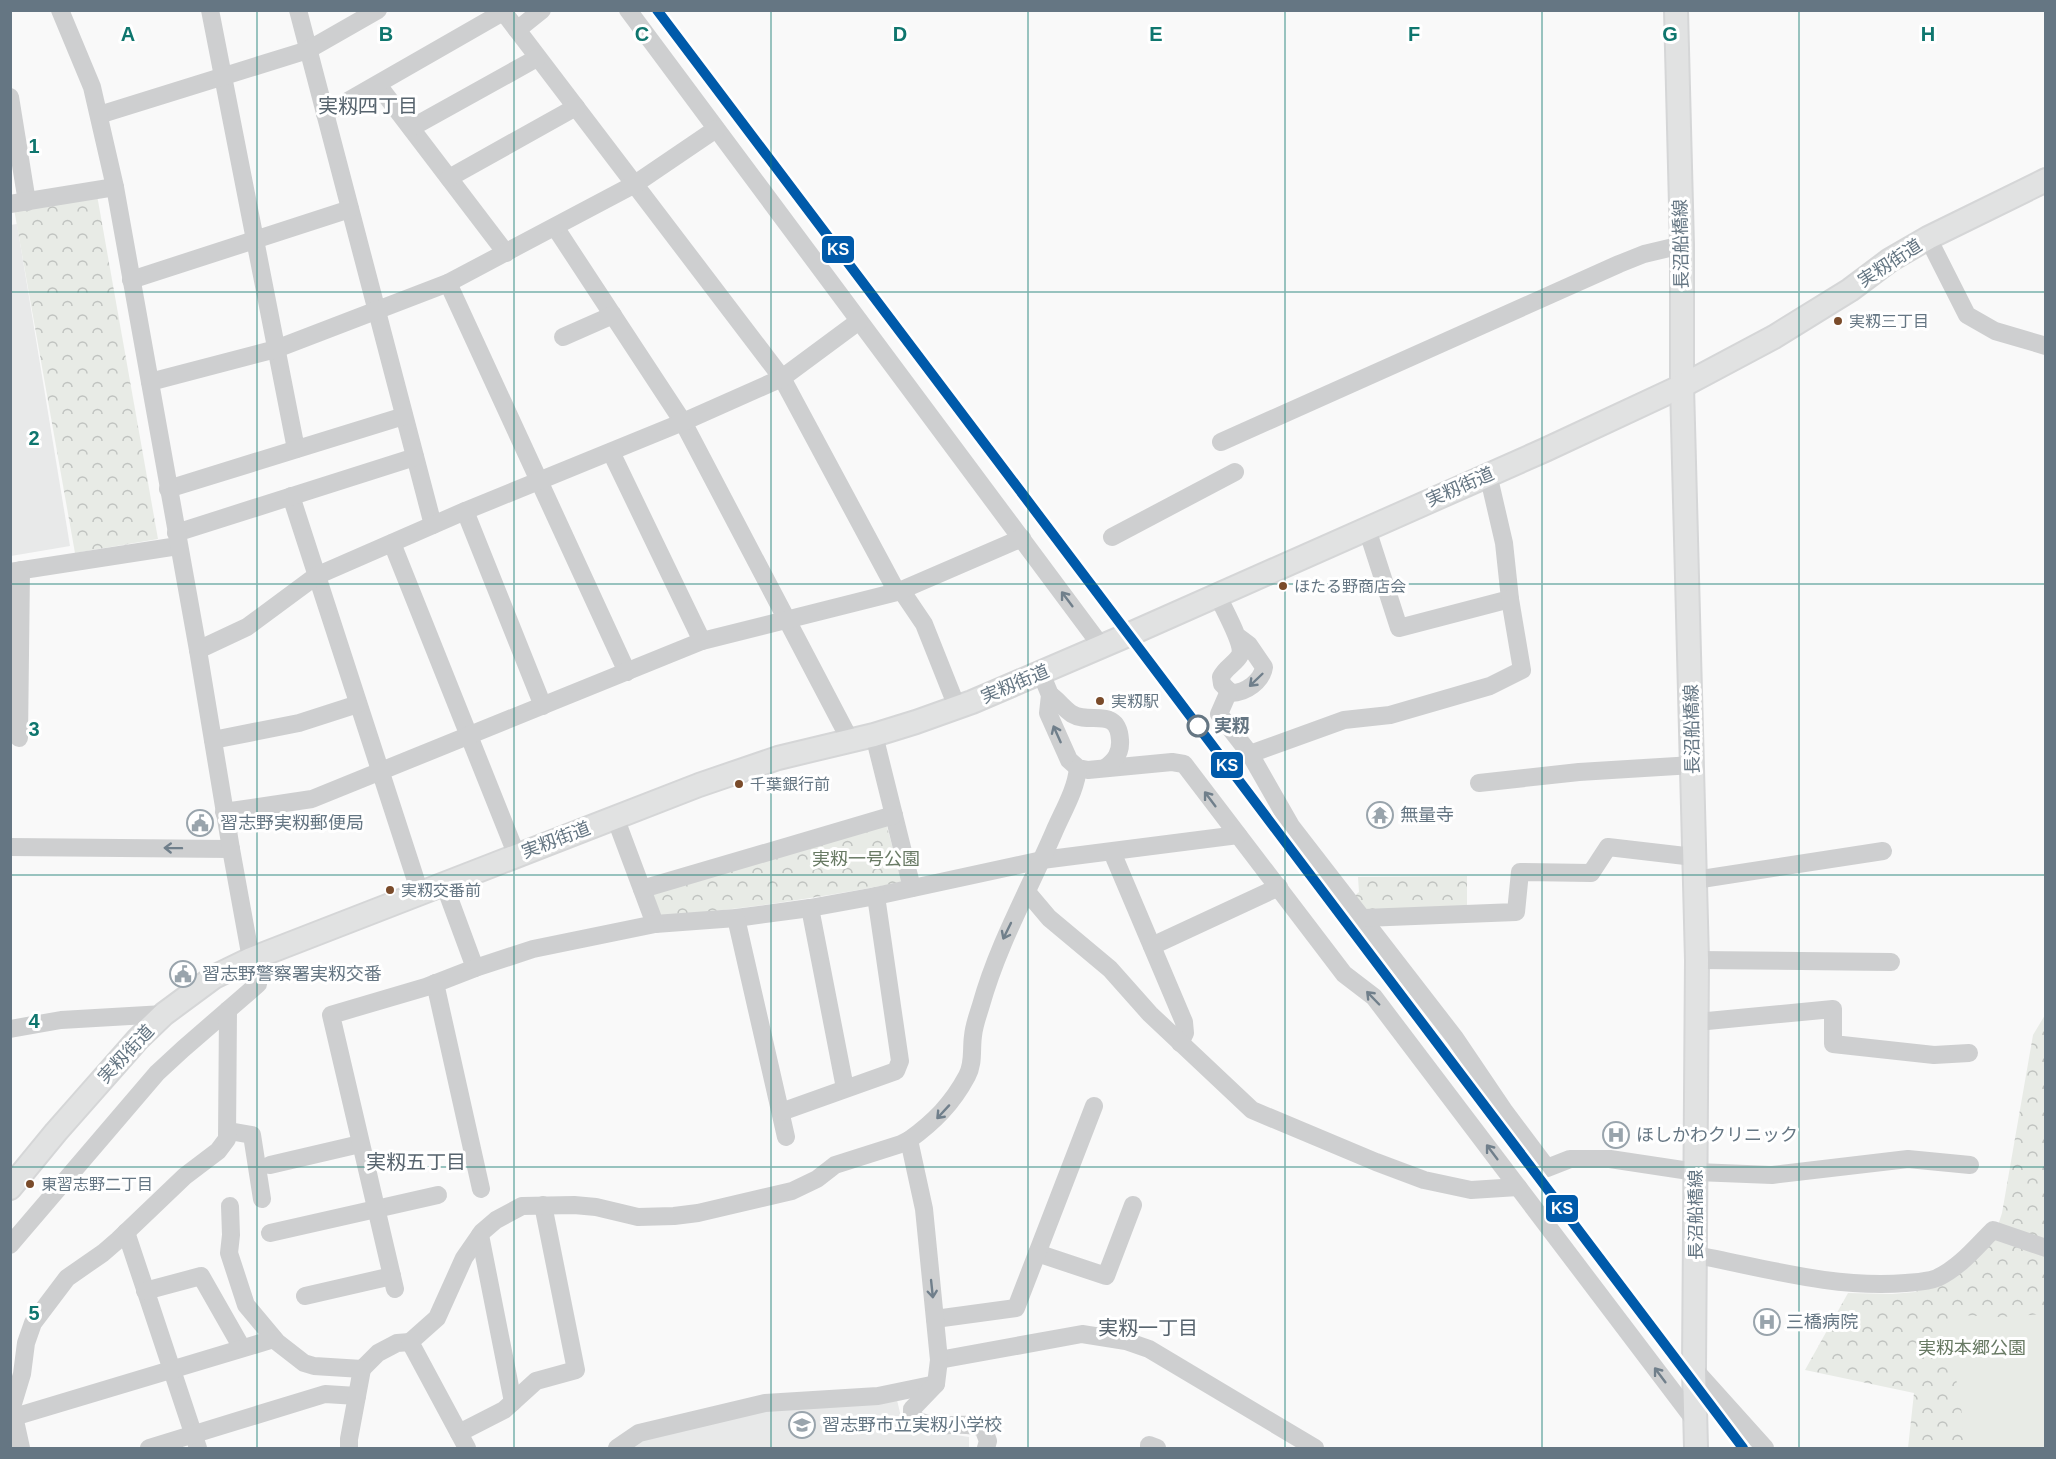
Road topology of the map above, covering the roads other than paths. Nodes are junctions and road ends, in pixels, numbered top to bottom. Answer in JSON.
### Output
{"nodes":[{"id":1,"x":60,"y":10,"type":"edge"},
{"id":2,"x":210,"y":10,"type":"edge"},
{"id":3,"x":298,"y":10,"type":"edge"},
{"id":4,"x":378,"y":10,"type":"edge"},
{"id":5,"x":542,"y":10,"type":"edge"},
{"id":6,"x":628,"y":10,"type":"edge"},
{"id":7,"x":1676,"y":10,"type":"edge"},
{"id":8,"x":502,"y":11,"type":"edge"},
{"id":9,"x":517,"y":30,"type":"junction"},
{"id":10,"x":308,"y":50,"type":"junction"},
{"id":11,"x":537,"y":57,"type":"junction"},
{"id":12,"x":223,"y":78,"type":"junction"},
{"id":13,"x":378,"y":85,"type":"junction"},
{"id":14,"x":10,"y":97,"type":"edge"},
{"id":15,"x":576,"y":108,"type":"junction"},
{"id":16,"x":325,"y":114,"type":"junction"},
{"id":17,"x":99,"y":115,"type":"junction"},
{"id":18,"x":411,"y":128,"type":"junction"},
{"id":19,"x":716,"y":129,"type":"junction"},
{"id":20,"x":449,"y":178,"type":"junction"},
{"id":21,"x":2046,"y":180,"type":"edge"},
{"id":22,"x":635,"y":184,"type":"junction"},
{"id":23,"x":115,"y":187,"type":"junction"},
{"id":24,"x":19,"y":203,"type":"edge"},
{"id":25,"x":350,"y":208,"type":"junction"},
{"id":26,"x":555,"y":227,"type":"junction"},
{"id":27,"x":1928,"y":238,"type":"junction"},
{"id":28,"x":254,"y":240,"type":"junction"},
{"id":29,"x":1682,"y":245,"type":"junction"},
{"id":30,"x":506,"y":253,"type":"junction"},
{"id":31,"x":131,"y":280,"type":"junction"},
{"id":32,"x":448,"y":283,"type":"junction"},
{"id":33,"x":376,"y":311,"type":"junction"},
{"id":34,"x":612,"y":315,"type":"junction"},
{"id":35,"x":859,"y":321,"type":"junction"},
{"id":36,"x":563,"y":337,"type":"dead end"},
{"id":37,"x":2046,"y":346,"type":"edge"},
{"id":38,"x":276,"y":349,"type":"junction"},
{"id":39,"x":782,"y":378,"type":"junction"},
{"id":40,"x":150,"y":382,"type":"junction"},
{"id":41,"x":1682,"y":386,"type":"junction"},
{"id":42,"x":404,"y":416,"type":"junction"},
{"id":43,"x":683,"y":422,"type":"junction"},
{"id":44,"x":1221,"y":442,"type":"dead end"},
{"id":45,"x":296,"y":448,"type":"junction"},
{"id":46,"x":611,"y":452,"type":"junction"},
{"id":47,"x":415,"y":457,"type":"junction"},
{"id":48,"x":1235,"y":472,"type":"dead end"},
{"id":49,"x":1488,"y":474,"type":"junction"},
{"id":50,"x":540,"y":481,"type":"junction"},
{"id":51,"x":168,"y":489,"type":"junction"},
{"id":52,"x":291,"y":496,"type":"junction"},
{"id":53,"x":465,"y":511,"type":"junction"},
{"id":54,"x":433,"y":525,"type":"junction"},
{"id":55,"x":1367,"y":528,"type":"junction"},
{"id":56,"x":1112,"y":537,"type":"dead end"},
{"id":57,"x":1022,"y":538,"type":"junction"},
{"id":58,"x":177,"y":539,"type":"junction"},
{"id":59,"x":392,"y":543,"type":"junction"},
{"id":60,"x":16,"y":571,"type":"edge"},
{"id":61,"x":316,"y":576,"type":"junction"},
{"id":62,"x":899,"y":591,"type":"junction"},
{"id":63,"x":1218,"y":596,"type":"junction"},
{"id":64,"x":1510,"y":599,"type":"junction"},
{"id":65,"x":787,"y":621,"type":"junction"},
{"id":66,"x":1237,"y":636,"type":"junction"},
{"id":67,"x":702,"y":641,"type":"junction"},
{"id":68,"x":1102,"y":647,"type":"junction"},
{"id":69,"x":198,"y":650,"type":"junction"},
{"id":70,"x":627,"y":672,"type":"junction"},
{"id":71,"x":1041,"y":673,"type":"junction"},
{"id":72,"x":1229,"y":691,"type":"junction"},
{"id":73,"x":1050,"y":695,"type":"junction"},
{"id":74,"x":358,"y":704,"type":"junction"},
{"id":75,"x":543,"y":706,"type":"junction"},
{"id":76,"x":957,"y":707,"type":"junction"},
{"id":77,"x":874,"y":735,"type":"junction"},
{"id":78,"x":468,"y":737,"type":"junction"},
{"id":79,"x":19,"y":738,"type":"dead end"},
{"id":80,"x":213,"y":740,"type":"junction"},
{"id":81,"x":849,"y":740,"type":"junction"},
{"id":82,"x":1250,"y":754,"type":"junction"},
{"id":83,"x":1693,"y":765,"type":"junction"},
{"id":84,"x":1078,"y":768,"type":"junction"},
{"id":85,"x":1105,"y":768,"type":"junction"},
{"id":86,"x":380,"y":772,"type":"junction"},
{"id":87,"x":1479,"y":783,"type":"dead end"},
{"id":88,"x":225,"y":812,"type":"junction"},
{"id":89,"x":894,"y":815,"type":"junction"},
{"id":90,"x":615,"y":817,"type":"junction"},
{"id":91,"x":1238,"y":836,"type":"junction"},
{"id":92,"x":10,"y":847,"type":"edge"},
{"id":93,"x":231,"y":849,"type":"junction"},
{"id":94,"x":1112,"y":852,"type":"junction"},
{"id":95,"x":1883,"y":852,"type":"dead end"},
{"id":96,"x":517,"y":856,"type":"junction"},
{"id":97,"x":1694,"y":857,"type":"junction"},
{"id":98,"x":1042,"y":860,"type":"junction"},
{"id":99,"x":1695,"y":880,"type":"junction"},
{"id":100,"x":444,"y":884,"type":"junction"},
{"id":101,"x":1279,"y":887,"type":"junction"},
{"id":102,"x":912,"y":888,"type":"junction"},
{"id":103,"x":642,"y":889,"type":"junction"},
{"id":104,"x":1027,"y":892,"type":"junction"},
{"id":105,"x":420,"y":893,"type":"junction"},
{"id":106,"x":876,"y":896,"type":"junction"},
{"id":107,"x":810,"y":908,"type":"junction"},
{"id":108,"x":736,"y":918,"type":"junction"},
{"id":109,"x":1364,"y":918,"type":"junction"},
{"id":110,"x":655,"y":924,"type":"junction"},
{"id":111,"x":1152,"y":946,"type":"junction"},
{"id":112,"x":251,"y":959,"type":"junction"},
{"id":113,"x":1696,"y":960,"type":"junction"},
{"id":114,"x":1891,"y":962,"type":"dead end"},
{"id":115,"x":475,"y":968,"type":"junction"},
{"id":116,"x":435,"y":983,"type":"junction"},
{"id":117,"x":228,"y":1010,"type":"junction"},
{"id":118,"x":164,"y":1014,"type":"junction"},
{"id":119,"x":1697,"y":1022,"type":"junction"},
{"id":120,"x":10,"y":1029,"type":"edge"},
{"id":121,"x":1180,"y":1044,"type":"junction"},
{"id":122,"x":1969,"y":1053,"type":"dead end"},
{"id":123,"x":845,"y":1088,"type":"junction"},
{"id":124,"x":1094,"y":1106,"type":"dead end"},
{"id":125,"x":781,"y":1112,"type":"junction"},
{"id":126,"x":229,"y":1131,"type":"junction"},
{"id":127,"x":786,"y":1137,"type":"dead end"},
{"id":128,"x":909,"y":1140,"type":"junction"},
{"id":129,"x":360,"y":1144,"type":"junction"},
{"id":130,"x":270,"y":1166,"type":"dead end"},
{"id":131,"x":1970,"y":1166,"type":"dead end"},
{"id":132,"x":1696,"y":1172,"type":"junction"},
{"id":133,"x":1518,"y":1187,"type":"junction"},
{"id":134,"x":10,"y":1188,"type":"edge"},
{"id":135,"x":481,"y":1189,"type":"dead end"},
{"id":136,"x":438,"y":1195,"type":"dead end"},
{"id":137,"x":262,"y":1199,"type":"dead end"},
{"id":138,"x":543,"y":1205,"type":"junction"},
{"id":139,"x":1133,"y":1205,"type":"dead end"},
{"id":140,"x":230,"y":1206,"type":"dead end"},
{"id":141,"x":376,"y":1209,"type":"junction"},
{"id":142,"x":126,"y":1232,"type":"junction"},
{"id":143,"x":270,"y":1233,"type":"dead end"},
{"id":144,"x":480,"y":1235,"type":"junction"},
{"id":145,"x":10,"y":1245,"type":"edge"},
{"id":146,"x":2046,"y":1248,"type":"edge"},
{"id":147,"x":1037,"y":1253,"type":"junction"},
{"id":148,"x":1696,"y":1255,"type":"junction"},
{"id":149,"x":146,"y":1291,"type":"junction"},
{"id":150,"x":305,"y":1296,"type":"dead end"},
{"id":151,"x":935,"y":1319,"type":"junction"},
{"id":152,"x":274,"y":1339,"type":"junction"},
{"id":153,"x":410,"y":1342,"type":"junction"},
{"id":154,"x":242,"y":1348,"type":"junction"},
{"id":155,"x":939,"y":1360,"type":"junction"},
{"id":156,"x":362,"y":1369,"type":"junction"},
{"id":157,"x":1694,"y":1369,"type":"junction"},
{"id":158,"x":171,"y":1370,"type":"junction"},
{"id":159,"x":936,"y":1384,"type":"junction"},
{"id":160,"x":357,"y":1396,"type":"junction"},
{"id":161,"x":513,"y":1402,"type":"junction"},
{"id":162,"x":14,"y":1417,"type":"junction"},
{"id":163,"x":1695,"y":1422,"type":"junction"},
{"id":164,"x":463,"y":1441,"type":"edge"},
{"id":165,"x":195,"y":1442,"type":"edge"},
{"id":166,"x":21,"y":1449,"type":"edge"},
{"id":167,"x":149,"y":1449,"type":"edge"},
{"id":168,"x":349,"y":1449,"type":"edge"},
{"id":169,"x":617,"y":1449,"type":"edge"},
{"id":170,"x":986,"y":1449,"type":"edge"},
{"id":171,"x":1149,"y":1449,"type":"edge"},
{"id":172,"x":1158,"y":1449,"type":"edge"},
{"id":173,"x":1315,"y":1449,"type":"edge"},
{"id":174,"x":1696,"y":1449,"type":"edge"},
{"id":175,"x":1764,"y":1449,"type":"edge"}],
"edges":[{"from":1,"to":17,"type":"street"},
{"from":2,"to":12,"type":"street"},
{"from":3,"to":10,"type":"street"},
{"from":4,"to":10,"type":"street"},
{"from":5,"to":9,"type":"street"},
{"from":6,"to":19,"type":"street"},
{"from":7,"to":29,"type":"main road","name":"長沼船橋線"},
{"from":8,"to":9,"type":"street"},
{"from":8,"to":13,"type":"street"},
{"from":9,"to":11,"type":"street"},
{"from":10,"to":12,"type":"street"},
{"from":10,"to":16,"type":"street"},
{"from":11,"to":15,"type":"street"},
{"from":11,"to":18,"type":"street"},
{"from":12,"to":17,"type":"street"},
{"from":12,"to":28,"type":"street"},
{"from":13,"to":16,"type":"street"},
{"from":13,"to":18,"type":"street"},
{"from":14,"to":24,"type":"street"},
{"from":15,"to":20,"type":"street"},
{"from":15,"to":22,"type":"street"},
{"from":16,"to":25,"type":"street"},
{"from":17,"to":23,"type":"street"},
{"from":18,"to":20,"type":"street"},
{"from":19,"to":22,"type":"street"},
{"from":19,"to":35,"type":"street"},
{"from":20,"to":30,"type":"street"},
{"from":21,"to":27,"type":"main road","name":"実籾街道"},
{"from":22,"to":26,"type":"street"},
{"from":22,"to":39,"type":"street"},
{"from":23,"to":24,"type":"street"},
{"from":23,"to":31,"type":"street"},
{"from":25,"to":28,"type":"street"},
{"from":25,"to":33,"type":"street"},
{"from":26,"to":30,"type":"street"},
{"from":26,"to":34,"type":"street"},
{"from":27,"to":37,"type":"street"},
{"from":27,"to":41,"type":"main road","name":"実籾街道"},
{"from":28,"to":31,"type":"street"},
{"from":28,"to":38,"type":"street"},
{"from":29,"to":41,"type":"main road","name":"長沼船橋線"},
{"from":29,"to":44,"type":"street"},
{"from":30,"to":32,"type":"street"},
{"from":31,"to":40,"type":"street"},
{"from":32,"to":33,"type":"street"},
{"from":32,"to":50,"type":"street"},
{"from":33,"to":38,"type":"street"},
{"from":33,"to":42,"type":"street"},
{"from":34,"to":36,"type":"street"},
{"from":34,"to":43,"type":"street"},
{"from":35,"to":39,"type":"street"},
{"from":35,"to":57,"type":"street"},
{"from":38,"to":40,"type":"street"},
{"from":38,"to":45,"type":"street"},
{"from":39,"to":43,"type":"street"},
{"from":39,"to":62,"type":"street"},
{"from":40,"to":51,"type":"street"},
{"from":41,"to":49,"type":"main road","name":"実籾街道"},
{"from":41,"to":83,"type":"main road","name":"長沼船橋線"},
{"from":42,"to":45,"type":"street"},
{"from":42,"to":47,"type":"street"},
{"from":43,"to":46,"type":"street"},
{"from":43,"to":65,"type":"street"},
{"from":45,"to":51,"type":"street"},
{"from":46,"to":50,"type":"street"},
{"from":46,"to":67,"type":"street"},
{"from":47,"to":52,"type":"street"},
{"from":47,"to":54,"type":"street"},
{"from":48,"to":56,"type":"street"},
{"from":49,"to":55,"type":"main road","name":"実籾街道"},
{"from":49,"to":64,"type":"street"},
{"from":50,"to":53,"type":"street"},
{"from":50,"to":70,"type":"street"},
{"from":51,"to":58,"type":"street"},
{"from":52,"to":58,"type":"street"},
{"from":52,"to":61,"type":"street"},
{"from":53,"to":54,"type":"street"},
{"from":53,"to":75,"type":"street"},
{"from":54,"to":59,"type":"street"},
{"from":55,"to":63,"type":"main road","name":"実籾街道"},
{"from":55,"to":64,"type":"street"},
{"from":57,"to":62,"type":"street"},
{"from":68,"to":57,"type":"street","one_way":true},
{"from":58,"to":60,"type":"street"},
{"from":58,"to":69,"type":"street"},
{"from":59,"to":61,"type":"street"},
{"from":59,"to":78,"type":"street"},
{"from":60,"to":79,"type":"street"},
{"from":61,"to":69,"type":"street"},
{"from":61,"to":74,"type":"street"},
{"from":62,"to":65,"type":"street"},
{"from":62,"to":76,"type":"street"},
{"from":63,"to":66,"type":"street"},
{"from":63,"to":68,"type":"main road","name":"実籾街道"},
{"from":64,"to":82,"type":"street"},
{"from":65,"to":67,"type":"street"},
{"from":65,"to":81,"type":"street"},
{"from":66,"to":72,"type":"street"},
{"from":66,"to":72,"type":"street","one_way":true},
{"from":67,"to":70,"type":"street"},
{"from":68,"to":71,"type":"main road","name":"実籾街道"},
{"from":69,"to":80,"type":"street"},
{"from":70,"to":75,"type":"street"},
{"from":71,"to":73,"type":"street"},
{"from":71,"to":76,"type":"main road","name":"実籾街道"},
{"from":72,"to":82,"type":"street"},
{"from":84,"to":73,"type":"street","one_way":true},
{"from":73,"to":85,"type":"street"},
{"from":74,"to":80,"type":"street"},
{"from":74,"to":86,"type":"street"},
{"from":75,"to":78,"type":"street"},
{"from":76,"to":77,"type":"main road","name":"実籾街道"},
{"from":77,"to":81,"type":"main road","name":"実籾街道"},
{"from":77,"to":89,"type":"street"},
{"from":78,"to":86,"type":"street"},
{"from":78,"to":96,"type":"street"},
{"from":80,"to":88,"type":"street"},
{"from":81,"to":90,"type":"main road","name":"実籾街道"},
{"from":82,"to":109,"type":"street"},
{"from":83,"to":87,"type":"street"},
{"from":83,"to":97,"type":"main road","name":"長沼船橋線"},
{"from":84,"to":85,"type":"street"},
{"from":84,"to":98,"type":"street"},
{"from":91,"to":85,"type":"street","one_way":true},
{"from":86,"to":88,"type":"street"},
{"from":86,"to":105,"type":"street"},
{"from":88,"to":93,"type":"street"},
{"from":89,"to":102,"type":"street"},
{"from":89,"to":103,"type":"street"},
{"from":90,"to":96,"type":"main road","name":"実籾街道"},
{"from":90,"to":103,"type":"street"},
{"from":91,"to":94,"type":"street"},
{"from":91,"to":101,"type":"street"},
{"from":93,"to":92,"type":"street","one_way":true},
{"from":93,"to":112,"type":"street"},
{"from":94,"to":98,"type":"street"},
{"from":94,"to":111,"type":"street"},
{"from":95,"to":99,"type":"street"},
{"from":96,"to":100,"type":"main road","name":"実籾街道"},
{"from":97,"to":99,"type":"main road","name":"長沼船橋線"},
{"from":97,"to":109,"type":"street"},
{"from":98,"to":102,"type":"street"},
{"from":98,"to":104,"type":"street"},
{"from":99,"to":113,"type":"main road","name":"長沼船橋線"},
{"from":100,"to":105,"type":"main road","name":"実籾街道"},
{"from":100,"to":115,"type":"street"},
{"from":101,"to":111,"type":"street"},
{"from":133,"to":101,"type":"street","one_way":true},
{"from":102,"to":106,"type":"street"},
{"from":103,"to":110,"type":"street"},
{"from":104,"to":121,"type":"street"},
{"from":104,"to":128,"type":"street","one_way":true},
{"from":105,"to":112,"type":"main road","name":"実籾街道"},
{"from":106,"to":107,"type":"street"},
{"from":106,"to":123,"type":"street"},
{"from":107,"to":108,"type":"street"},
{"from":107,"to":123,"type":"street"},
{"from":108,"to":110,"type":"street"},
{"from":108,"to":125,"type":"street"},
{"from":109,"to":132,"type":"street"},
{"from":110,"to":115,"type":"street"},
{"from":111,"to":121,"type":"street"},
{"from":112,"to":117,"type":"street"},
{"from":112,"to":118,"type":"main road","name":"実籾街道"},
{"from":113,"to":114,"type":"street"},
{"from":113,"to":119,"type":"main road","name":"長沼船橋線"},
{"from":115,"to":116,"type":"street"},
{"from":116,"to":129,"type":"street"},
{"from":116,"to":135,"type":"street"},
{"from":117,"to":126,"type":"street"},
{"from":117,"to":145,"type":"street"},
{"from":118,"to":120,"type":"street"},
{"from":118,"to":134,"type":"main road","name":"実籾街道"},
{"from":119,"to":122,"type":"street"},
{"from":119,"to":132,"type":"main road","name":"長沼船橋線"},
{"from":121,"to":133,"type":"street"},
{"from":123,"to":125,"type":"street"},
{"from":124,"to":147,"type":"street"},
{"from":125,"to":127,"type":"street"},
{"from":126,"to":137,"type":"street"},
{"from":126,"to":142,"type":"street"},
{"from":128,"to":138,"type":"street"},
{"from":128,"to":151,"type":"street","one_way":true},
{"from":129,"to":130,"type":"street"},
{"from":129,"to":141,"type":"street"},
{"from":131,"to":132,"type":"street"},
{"from":132,"to":148,"type":"main road","name":"長沼船橋線"},
{"from":163,"to":133,"type":"street","one_way":true},
{"from":136,"to":141,"type":"street"},
{"from":138,"to":144,"type":"street"},
{"from":138,"to":161,"type":"street"},
{"from":139,"to":147,"type":"street"},
{"from":140,"to":152,"type":"street"},
{"from":141,"to":143,"type":"street"},
{"from":141,"to":150,"type":"street"},
{"from":142,"to":149,"type":"street"},
{"from":142,"to":162,"type":"street"},
{"from":144,"to":153,"type":"street"},
{"from":144,"to":161,"type":"street"},
{"from":146,"to":148,"type":"street"},
{"from":147,"to":151,"type":"street"},
{"from":148,"to":157,"type":"main road","name":"長沼船橋線"},
{"from":149,"to":154,"type":"street"},
{"from":149,"to":158,"type":"street"},
{"from":151,"to":155,"type":"street"},
{"from":152,"to":154,"type":"street"},
{"from":152,"to":156,"type":"street"},
{"from":153,"to":156,"type":"street"},
{"from":153,"to":164,"type":"street"},
{"from":154,"to":158,"type":"street"},
{"from":155,"to":159,"type":"street"},
{"from":155,"to":173,"type":"street"},
{"from":156,"to":160,"type":"street"},
{"from":157,"to":163,"type":"main road","name":"長沼船橋線"},
{"from":157,"to":175,"type":"street"},
{"from":158,"to":162,"type":"street"},
{"from":158,"to":165,"type":"street"},
{"from":159,"to":169,"type":"street"},
{"from":159,"to":170,"type":"street"},
{"from":160,"to":165,"type":"street"},
{"from":160,"to":168,"type":"street"},
{"from":161,"to":164,"type":"street"},
{"from":162,"to":166,"type":"street"},
{"from":163,"to":174,"type":"main road","name":"長沼船橋線"},
{"from":165,"to":167,"type":"street"},
{"from":171,"to":172,"type":"street"}]}
